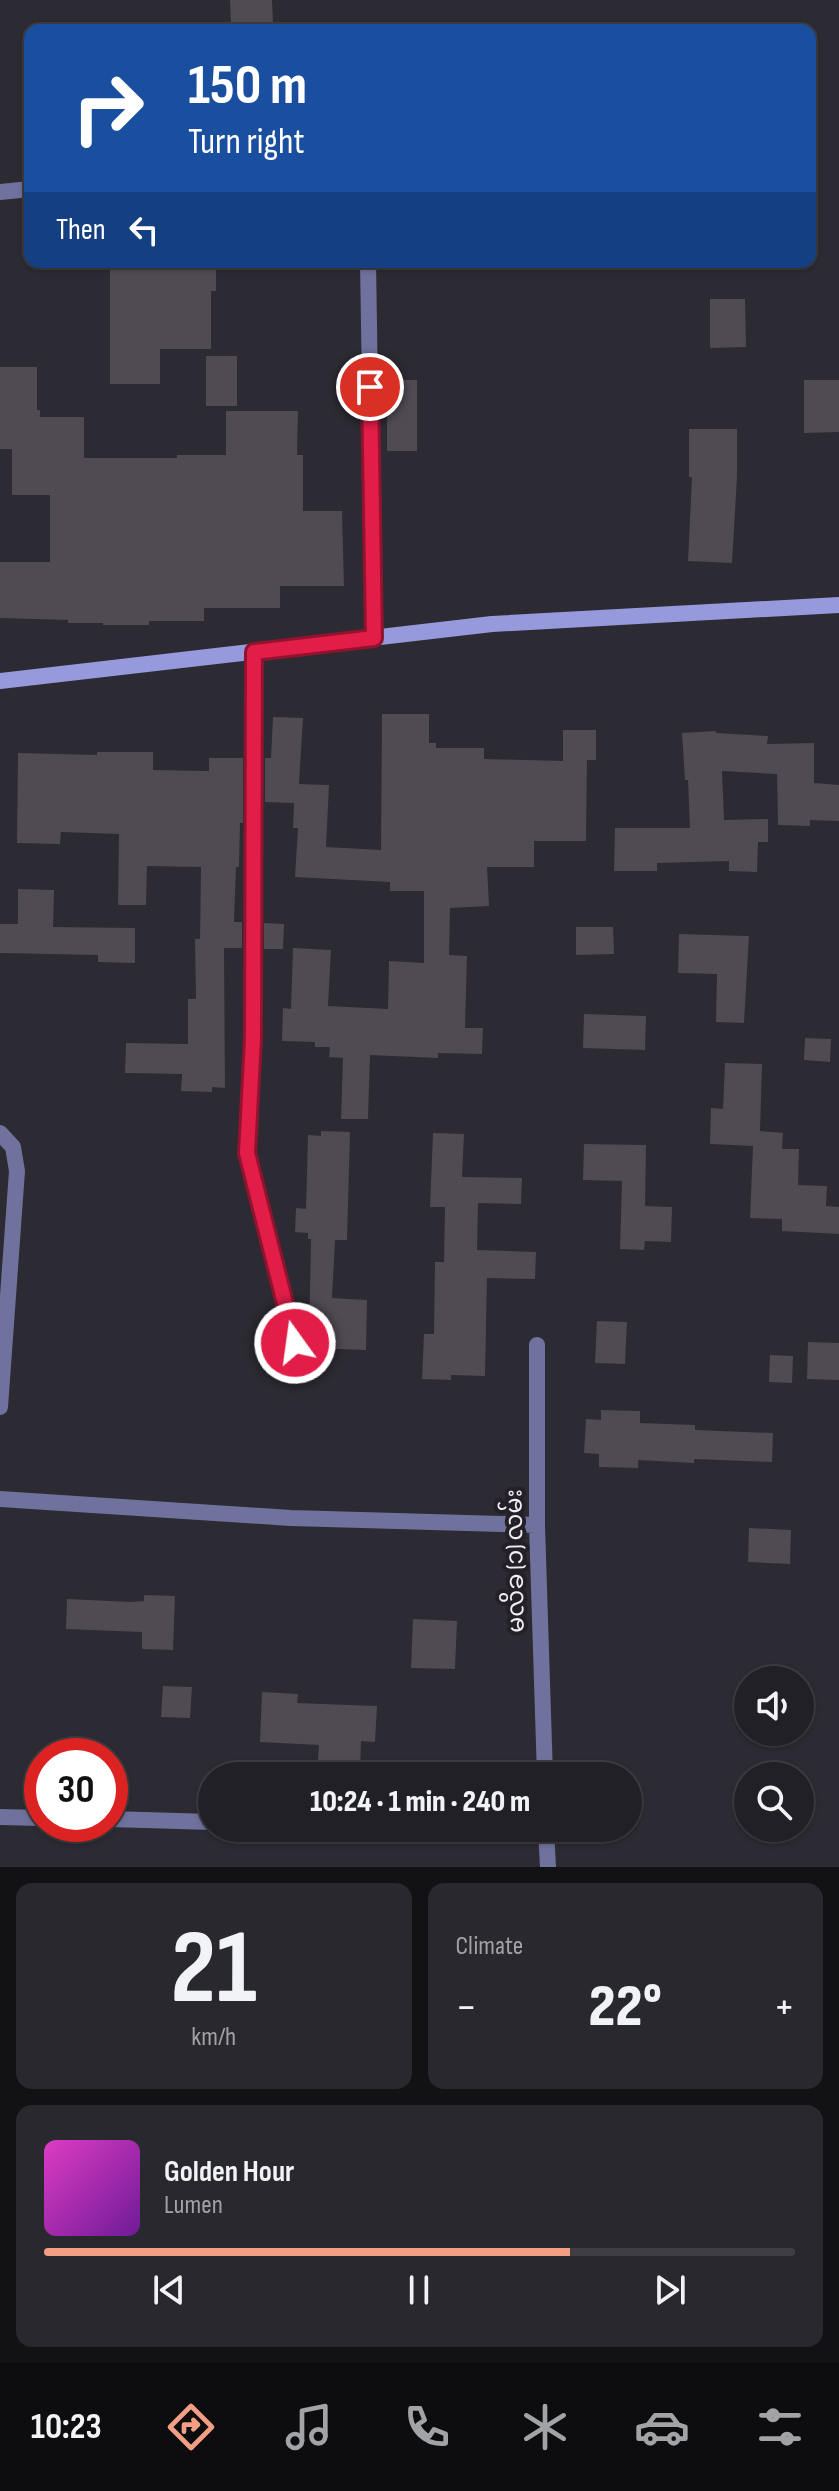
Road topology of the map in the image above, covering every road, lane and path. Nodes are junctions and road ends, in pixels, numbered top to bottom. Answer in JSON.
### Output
{"nodes":[{"id":1,"x":24,"y":190,"type":"edge"},
{"id":2,"x":0,"y":192,"type":"edge"},
{"id":3,"x":368,"y":268,"type":"edge"},
{"id":4,"x":839,"y":605,"type":"edge"},
{"id":5,"x":374,"y":638,"type":"junction"},
{"id":6,"x":254,"y":652,"type":"junction"},
{"id":7,"x":0,"y":681,"type":"edge"},
{"id":8,"x":0,"y":1133,"type":"edge"},
{"id":9,"x":295,"y":1343,"type":"dead end"},
{"id":10,"x":537,"y":1345,"type":"dead end"},
{"id":11,"x":0,"y":1407,"type":"edge"},
{"id":12,"x":0,"y":1499,"type":"edge"},
{"id":13,"x":537,"y":1525,"type":"junction"},
{"id":14,"x":545,"y":1762,"type":"edge"},
{"id":15,"x":0,"y":1817,"type":"edge"},
{"id":16,"x":24,"y":1818,"type":"edge"},
{"id":17,"x":128,"y":1820,"type":"edge"},
{"id":18,"x":198,"y":1822,"type":"edge"},
{"id":19,"x":547,"y":1842,"type":"edge"},
{"id":20,"x":548,"y":1867,"type":"edge"}],
"edges":[{"from":1,"to":2,"type":"street"},
{"from":3,"to":5,"type":"street"},
{"from":4,"to":5,"type":"street"},
{"from":5,"to":6,"type":"street"},
{"from":6,"to":7,"type":"street"},
{"from":6,"to":9,"type":"street"},
{"from":8,"to":11,"type":"street"},
{"from":10,"to":13,"type":"street","name":"မလိခ (၁) လမ်း"},
{"from":12,"to":13,"type":"street"},
{"from":13,"to":14,"type":"street","name":"မလိခ (၁) လမ်း"},
{"from":15,"to":16,"type":"street"},
{"from":17,"to":18,"type":"street"},
{"from":19,"to":20,"type":"street"}]}
